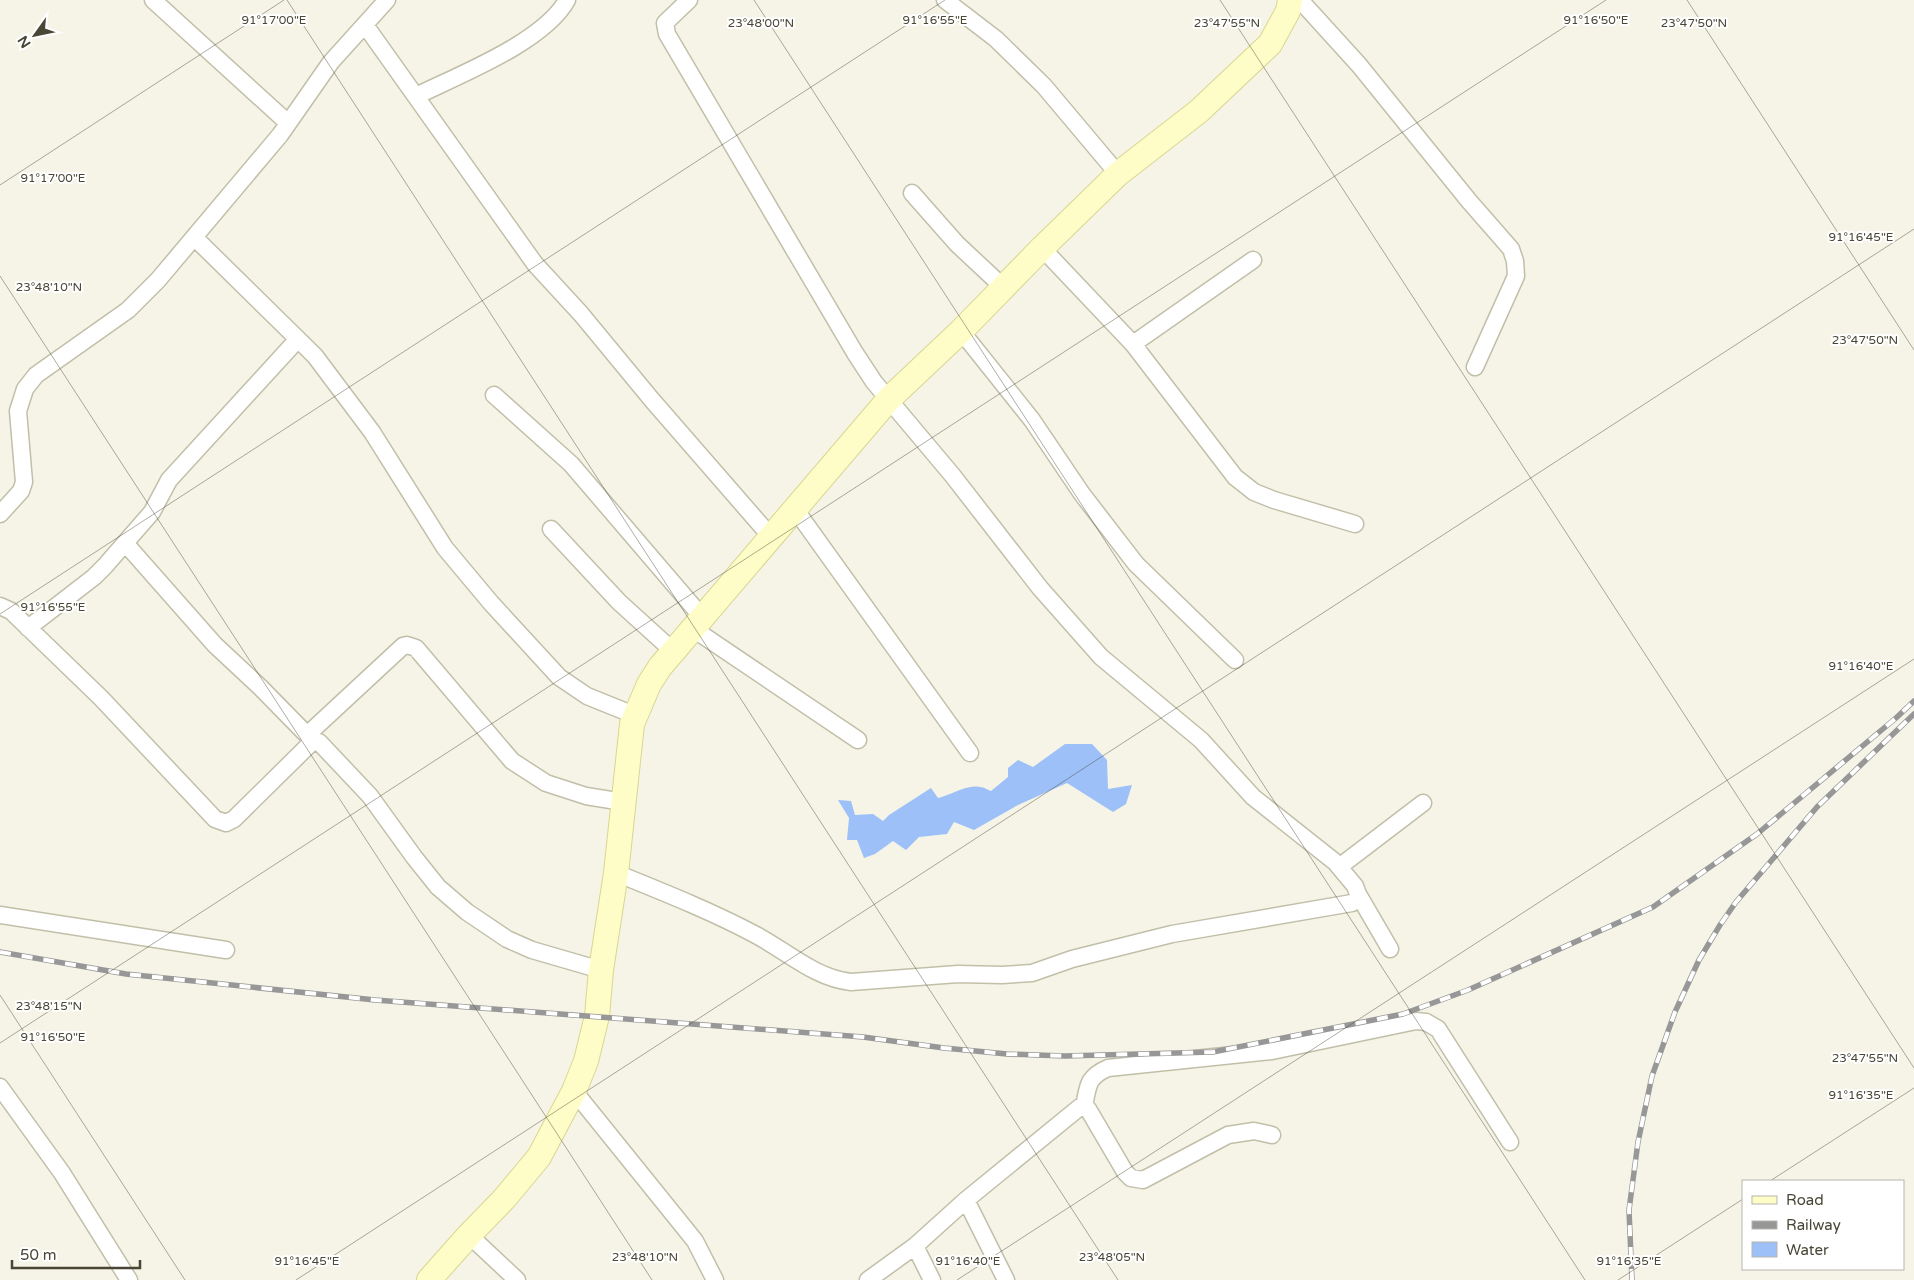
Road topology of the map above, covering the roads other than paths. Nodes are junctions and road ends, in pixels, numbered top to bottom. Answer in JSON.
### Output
{"nodes":[{"id":1,"x":153,"y":0,"type":"edge"},
{"id":2,"x":387,"y":0,"type":"edge"},
{"id":3,"x":567,"y":0,"type":"edge"},
{"id":4,"x":689,"y":0,"type":"edge"},
{"id":5,"x":945,"y":0,"type":"edge"},
{"id":6,"x":1290,"y":0,"type":"edge"},
{"id":7,"x":1300,"y":0,"type":"edge"},
{"id":8,"x":365,"y":25,"type":"junction"},
{"id":9,"x":416,"y":96,"type":"junction"},
{"id":10,"x":288,"y":123,"type":"junction"},
{"id":11,"x":1118,"y":174,"type":"junction"},
{"id":12,"x":912,"y":193,"type":"dead end"},
{"id":13,"x":194,"y":237,"type":"junction"},
{"id":14,"x":1042,"y":248,"type":"junction"},
{"id":15,"x":1253,"y":260,"type":"dead end"},
{"id":16,"x":1003,"y":287,"type":"junction"},
{"id":17,"x":961,"y":331,"type":"junction"},
{"id":18,"x":298,"y":339,"type":"junction"},
{"id":19,"x":1133,"y":344,"type":"junction"},
{"id":20,"x":1475,"y":367,"type":"dead end"},
{"id":21,"x":494,"y":395,"type":"dead end"},
{"id":22,"x":889,"y":399,"type":"junction"},
{"id":23,"x":795,"y":509,"type":"junction"},
{"id":24,"x":0,"y":514,"type":"edge"},
{"id":25,"x":1355,"y":524,"type":"dead end"},
{"id":26,"x":551,"y":529,"type":"dead end"},
{"id":27,"x":772,"y":538,"type":"junction"},
{"id":28,"x":125,"y":543,"type":"junction"},
{"id":29,"x":0,"y":606,"type":"edge"},
{"id":30,"x":697,"y":623,"type":"junction"},
{"id":31,"x":28,"y":628,"type":"junction"},
{"id":32,"x":673,"y":651,"type":"junction"},
{"id":33,"x":1235,"y":660,"type":"dead end"},
{"id":34,"x":634,"y":715,"type":"junction"},
{"id":35,"x":311,"y":738,"type":"junction"},
{"id":36,"x":858,"y":740,"type":"dead end"},
{"id":37,"x":970,"y":753,"type":"dead end"},
{"id":38,"x":623,"y":802,"type":"junction"},
{"id":39,"x":1423,"y":802,"type":"dead end"},
{"id":40,"x":1338,"y":867,"type":"junction"},
{"id":41,"x":616,"y":873,"type":"junction"},
{"id":42,"x":1358,"y":894,"type":"junction"},
{"id":43,"x":0,"y":915,"type":"edge"},
{"id":44,"x":1390,"y":949,"type":"dead end"},
{"id":45,"x":226,"y":950,"type":"dead end"},
{"id":46,"x":601,"y":970,"type":"junction"},
{"id":47,"x":0,"y":1087,"type":"edge"},
{"id":48,"x":574,"y":1091,"type":"junction"},
{"id":49,"x":1084,"y":1107,"type":"junction"},
{"id":50,"x":1272,"y":1135,"type":"dead end"},
{"id":51,"x":1510,"y":1142,"type":"dead end"},
{"id":52,"x":966,"y":1200,"type":"junction"},
{"id":53,"x":469,"y":1235,"type":"junction"},
{"id":54,"x":915,"y":1246,"type":"junction"},
{"id":55,"x":129,"y":1280,"type":"edge"},
{"id":56,"x":429,"y":1280,"type":"edge"},
{"id":57,"x":517,"y":1280,"type":"edge"},
{"id":58,"x":714,"y":1280,"type":"edge"},
{"id":59,"x":868,"y":1280,"type":"edge"},
{"id":60,"x":932,"y":1280,"type":"edge"},
{"id":61,"x":1006,"y":1280,"type":"edge"}],
"edges":[{"from":1,"to":10,"type":"street"},
{"from":2,"to":8,"type":"street"},
{"from":3,"to":9,"type":"street"},
{"from":4,"to":22,"type":"street"},
{"from":5,"to":11,"type":"street"},
{"from":6,"to":11,"type":"street"},
{"from":7,"to":20,"type":"street"},
{"from":8,"to":9,"type":"street"},
{"from":8,"to":10,"type":"street"},
{"from":9,"to":27,"type":"street"},
{"from":10,"to":13,"type":"street"},
{"from":11,"to":14,"type":"street"},
{"from":12,"to":16,"type":"street"},
{"from":13,"to":18,"type":"street"},
{"from":13,"to":24,"type":"street"},
{"from":14,"to":16,"type":"street"},
{"from":14,"to":19,"type":"street"},
{"from":15,"to":19,"type":"street"},
{"from":16,"to":17,"type":"street"},
{"from":17,"to":22,"type":"street"},
{"from":17,"to":33,"type":"street"},
{"from":18,"to":28,"type":"street"},
{"from":18,"to":34,"type":"street"},
{"from":19,"to":25,"type":"street"},
{"from":21,"to":30,"type":"street"},
{"from":22,"to":23,"type":"street"},
{"from":22,"to":40,"type":"street"},
{"from":23,"to":27,"type":"street"},
{"from":23,"to":37,"type":"street"},
{"from":26,"to":32,"type":"street"},
{"from":27,"to":30,"type":"street"},
{"from":28,"to":31,"type":"street"},
{"from":28,"to":35,"type":"street"},
{"from":29,"to":31,"type":"street"},
{"from":30,"to":32,"type":"street"},
{"from":30,"to":36,"type":"street"},
{"from":31,"to":35,"type":"street"},
{"from":32,"to":34,"type":"street"},
{"from":34,"to":38,"type":"street"},
{"from":35,"to":38,"type":"street"},
{"from":35,"to":46,"type":"street"},
{"from":38,"to":41,"type":"street"},
{"from":39,"to":40,"type":"street"},
{"from":40,"to":42,"type":"street"},
{"from":41,"to":42,"type":"street"},
{"from":41,"to":46,"type":"street"},
{"from":42,"to":44,"type":"street"},
{"from":43,"to":45,"type":"street"},
{"from":46,"to":48,"type":"street"},
{"from":47,"to":55,"type":"street"},
{"from":48,"to":53,"type":"street"},
{"from":48,"to":58,"type":"street"},
{"from":49,"to":50,"type":"street"},
{"from":49,"to":51,"type":"street"},
{"from":49,"to":52,"type":"street"},
{"from":52,"to":54,"type":"street"},
{"from":52,"to":61,"type":"street"},
{"from":53,"to":56,"type":"street"},
{"from":53,"to":57,"type":"street"},
{"from":54,"to":59,"type":"street"},
{"from":54,"to":60,"type":"street"}]}
